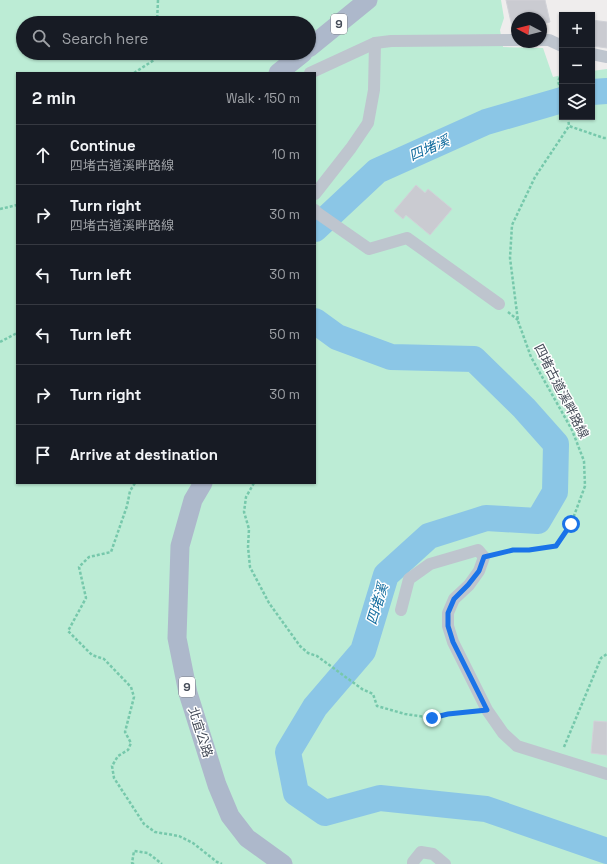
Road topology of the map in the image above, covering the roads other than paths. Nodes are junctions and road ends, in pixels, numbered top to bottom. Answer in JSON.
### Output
{"nodes":[{"id":1,"x":368,"y":0,"type":"edge"},
{"id":2,"x":511,"y":40,"type":"edge"},
{"id":3,"x":547,"y":40,"type":"edge"},
{"id":4,"x":316,"y":42,"type":"edge"},
{"id":5,"x":375,"y":43,"type":"junction"},
{"id":6,"x":559,"y":45,"type":"edge"},
{"id":7,"x":595,"y":55,"type":"edge"},
{"id":8,"x":607,"y":57,"type":"edge"},
{"id":9,"x":294,"y":60,"type":"edge"},
{"id":10,"x":279,"y":72,"type":"edge"},
{"id":11,"x":312,"y":72,"type":"edge"},
{"id":12,"x":316,"y":193,"type":"edge"},
{"id":13,"x":316,"y":211,"type":"edge"},
{"id":14,"x":499,"y":304,"type":"dead end"},
{"id":15,"x":202,"y":484,"type":"edge"},
{"id":16,"x":401,"y":610,"type":"dead end"},
{"id":17,"x":607,"y":774,"type":"edge"},
{"id":18,"x":283,"y":864,"type":"edge"},
{"id":19,"x":413,"y":864,"type":"edge"},
{"id":20,"x":445,"y":864,"type":"edge"}],
"edges":[{"from":1,"to":4,"type":"main road","number":"9"},
{"from":2,"to":5,"type":"street"},
{"from":3,"to":6,"type":"street"},
{"from":5,"to":11,"type":"street"},
{"from":5,"to":12,"type":"street"},
{"from":7,"to":8,"type":"street"},
{"from":9,"to":10,"type":"main road"},
{"from":13,"to":14,"type":"street"},
{"from":15,"to":18,"type":"main road","name":"北宜公路","number":"9"},
{"from":16,"to":17,"type":"street"},
{"from":19,"to":20,"type":"street"}]}
